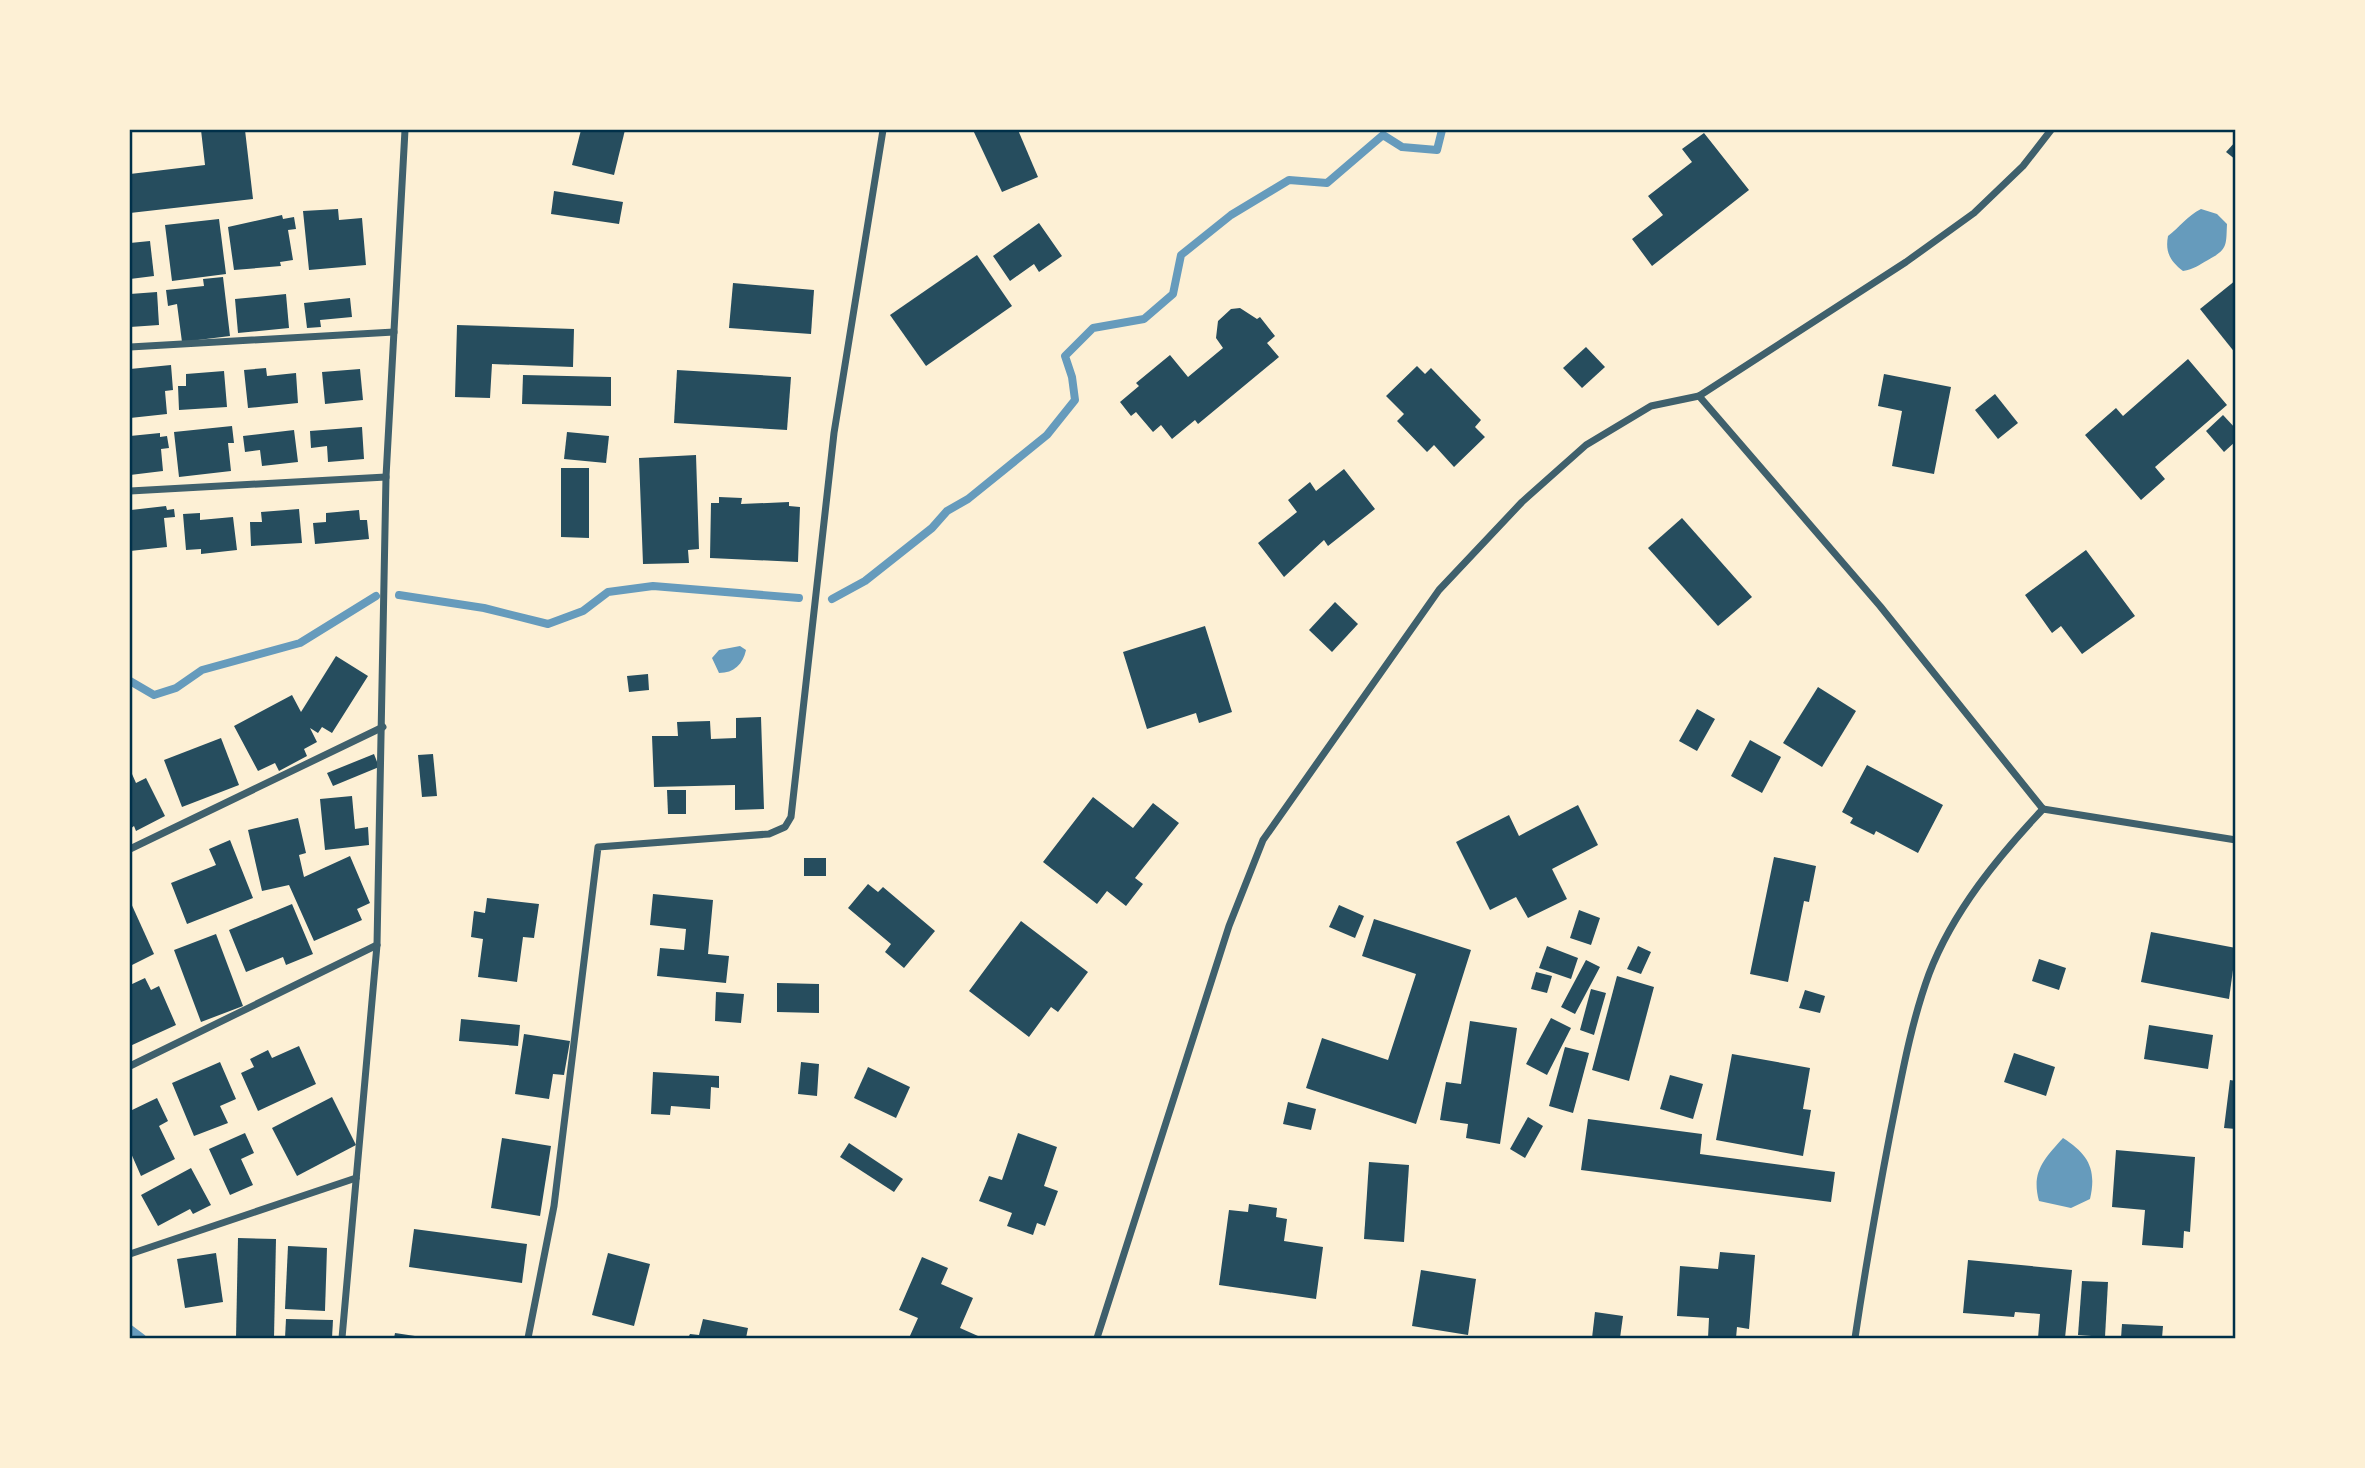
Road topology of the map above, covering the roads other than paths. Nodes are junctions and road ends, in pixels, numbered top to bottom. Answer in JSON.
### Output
{"nodes":[{"id":1,"x":405,"y":130,"type":"edge"},
{"id":2,"x":883,"y":130,"type":"edge"},
{"id":3,"x":2051,"y":130,"type":"edge"},
{"id":4,"x":394,"y":332,"type":"junction"},
{"id":5,"x":130,"y":347,"type":"edge"},
{"id":6,"x":1699,"y":396,"type":"junction"},
{"id":7,"x":386,"y":477,"type":"junction"},
{"id":8,"x":130,"y":491,"type":"edge"},
{"id":9,"x":383,"y":727,"type":"junction"},
{"id":10,"x":2043,"y":809,"type":"junction"},
{"id":11,"x":2235,"y":840,"type":"edge"},
{"id":12,"x":130,"y":849,"type":"edge"},
{"id":13,"x":377,"y":945,"type":"junction"},
{"id":14,"x":130,"y":1066,"type":"edge"},
{"id":15,"x":356,"y":1178,"type":"junction"},
{"id":16,"x":130,"y":1254,"type":"edge"},
{"id":17,"x":341,"y":1339,"type":"edge"},
{"id":18,"x":528,"y":1339,"type":"edge"},
{"id":19,"x":1097,"y":1339,"type":"edge"},
{"id":20,"x":1855,"y":1339,"type":"edge"}],
"edges":[{"from":1,"to":4,"type":"street"},
{"from":2,"to":18,"type":"street"},
{"from":3,"to":6,"type":"street"},
{"from":4,"to":5,"type":"street"},
{"from":4,"to":7,"type":"street"},
{"from":6,"to":10,"type":"street"},
{"from":6,"to":19,"type":"street"},
{"from":7,"to":8,"type":"street"},
{"from":7,"to":9,"type":"street"},
{"from":9,"to":12,"type":"street"},
{"from":9,"to":13,"type":"street"},
{"from":10,"to":11,"type":"street"},
{"from":10,"to":20,"type":"street"},
{"from":13,"to":14,"type":"street"},
{"from":13,"to":15,"type":"street"},
{"from":15,"to":16,"type":"street"},
{"from":15,"to":17,"type":"street"}]}
